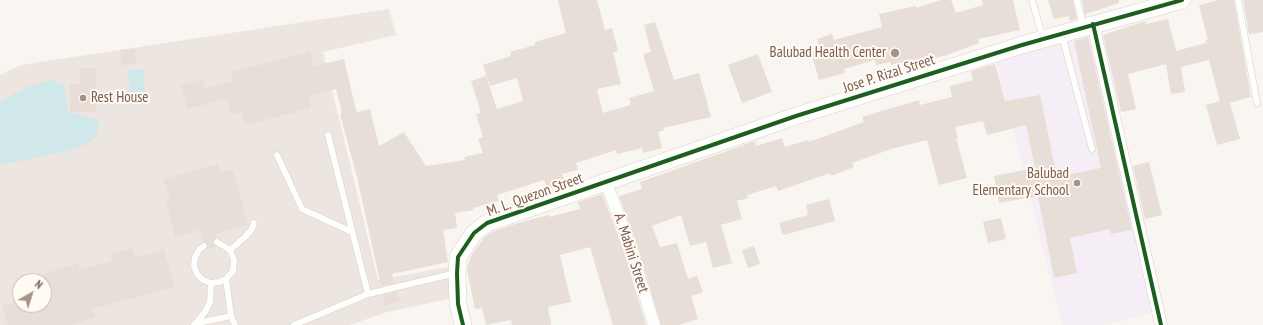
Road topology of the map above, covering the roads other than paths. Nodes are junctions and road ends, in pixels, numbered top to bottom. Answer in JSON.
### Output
{"nodes":[{"id":1,"x":1032,"y":0,"type":"edge"},
{"id":2,"x":1078,"y":0,"type":"edge"},
{"id":3,"x":1182,"y":0,"type":"edge"},
{"id":4,"x":1238,"y":0,"type":"edge"},
{"id":5,"x":1088,"y":25,"type":"junction"},
{"id":6,"x":1062,"y":33,"type":"junction"},
{"id":7,"x":1044,"y":38,"type":"junction"},
{"id":8,"x":1257,"y":103,"type":"dead end"},
{"id":9,"x":328,"y":135,"type":"dead end"},
{"id":10,"x":1092,"y":149,"type":"dead end"},
{"id":11,"x":278,"y":156,"type":"dead end"},
{"id":12,"x":606,"y":182,"type":"junction"},
{"id":13,"x":254,"y":223,"type":"dead end"},
{"id":14,"x":352,"y":232,"type":"junction"},
{"id":15,"x":217,"y":242,"type":"dead end"},
{"id":16,"x":204,"y":246,"type":"dead end"},
{"id":17,"x":230,"y":250,"type":"junction"},
{"id":18,"x":457,"y":273,"type":"junction"},
{"id":19,"x":226,"y":279,"type":"junction"},
{"id":20,"x":211,"y":283,"type":"junction"},
{"id":21,"x":368,"y":294,"type":"junction"},
{"id":22,"x":231,"y":316,"type":"junction"},
{"id":23,"x":196,"y":324,"type":"edge"},
{"id":24,"x":235,"y":325,"type":"edge"},
{"id":25,"x":294,"y":325,"type":"edge"},
{"id":26,"x":463,"y":325,"type":"edge"},
{"id":27,"x":654,"y":325,"type":"edge"},
{"id":28,"x":1161,"y":325,"type":"edge"}],
"edges":[{"from":1,"to":7,"type":"lane"},
{"from":2,"to":5,"type":"lane"},
{"from":3,"to":5,"type":"street","name":"Jose P. Rizal Street"},
{"from":4,"to":8,"type":"lane"},
{"from":5,"to":6,"type":"street","name":"Jose P. Rizal Street"},
{"from":5,"to":28,"type":"street"},
{"from":6,"to":7,"type":"street","name":"Jose P. Rizal Street"},
{"from":6,"to":10,"type":"lane"},
{"from":7,"to":12,"type":"street","name":"Jose P. Rizal Street"},
{"from":9,"to":14,"type":"lane"},
{"from":11,"to":14,"type":"lane"},
{"from":12,"to":18,"type":"street","name":"M. L. Quezon Street"},
{"from":12,"to":27,"type":"street","name":"A. Mabini Street"},
{"from":13,"to":17,"type":"lane"},
{"from":14,"to":21,"type":"lane"},
{"from":15,"to":17,"type":"lane"},
{"from":16,"to":20,"type":"lane"},
{"from":17,"to":19,"type":"lane"},
{"from":18,"to":21,"type":"lane"},
{"from":18,"to":26,"type":"street","name":"M. L. Quezon Street"},
{"from":19,"to":20,"type":"lane"},
{"from":19,"to":22,"type":"lane"},
{"from":20,"to":23,"type":"lane"},
{"from":21,"to":25,"type":"lane"},
{"from":22,"to":23,"type":"lane"},
{"from":22,"to":24,"type":"lane"}]}
